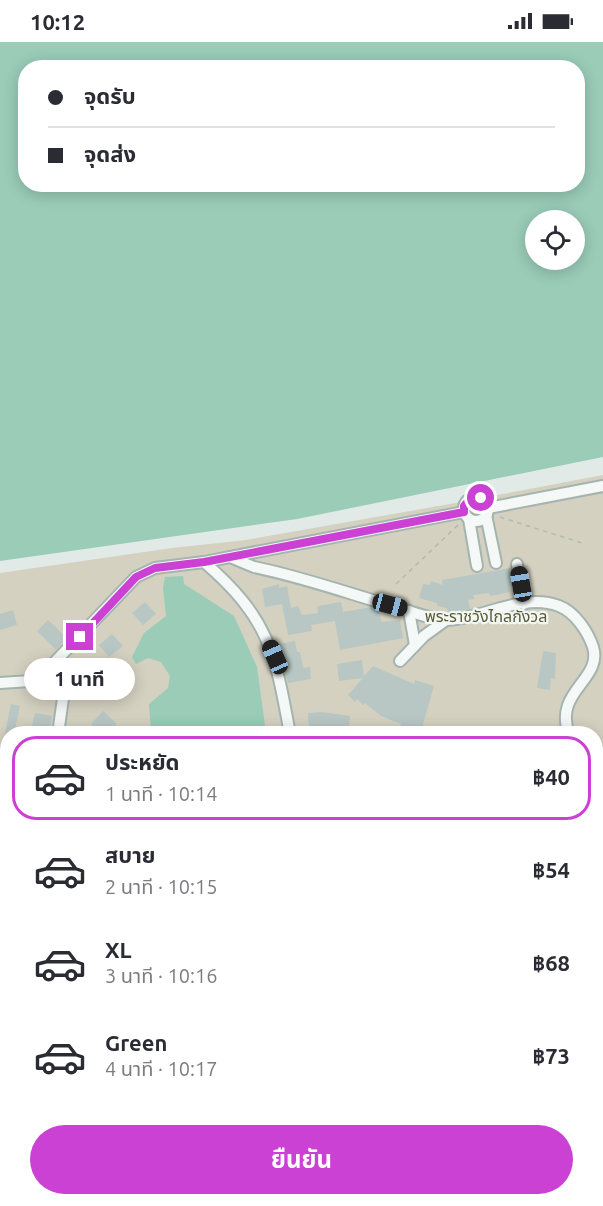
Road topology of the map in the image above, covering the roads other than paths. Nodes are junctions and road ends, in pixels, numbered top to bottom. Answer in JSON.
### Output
{"nodes":[{"id":1,"x":603,"y":486,"type":"edge"},
{"id":2,"x":487,"y":512,"type":"junction"},
{"id":3,"x":466,"y":516,"type":"junction"},
{"id":4,"x":230,"y":557,"type":"junction"},
{"id":5,"x":204,"y":562,"type":"junction"},
{"id":6,"x":496,"y":563,"type":"dead end"},
{"id":7,"x":517,"y":564,"type":"dead end"},
{"id":8,"x":477,"y":566,"type":"dead end"},
{"id":9,"x":524,"y":604,"type":"junction"},
{"id":10,"x":409,"y":611,"type":"junction"},
{"id":11,"x":446,"y":620,"type":"junction"},
{"id":12,"x":415,"y":645,"type":"junction"},
{"id":13,"x":400,"y":661,"type":"dead end"},
{"id":14,"x":55,"y":663,"type":"junction"},
{"id":15,"x":0,"y":683,"type":"edge"},
{"id":16,"x":59,"y":726,"type":"edge"},
{"id":17,"x":288,"y":726,"type":"edge"},
{"id":18,"x":568,"y":726,"type":"edge"}],
"edges":[{"from":1,"to":2,"type":"lane"},
{"from":2,"to":3,"type":"lane"},
{"from":2,"to":3,"type":"lane"},
{"from":2,"to":6,"type":"lane"},
{"from":3,"to":4,"type":"lane"},
{"from":3,"to":8,"type":"lane"},
{"from":4,"to":5,"type":"lane"},
{"from":4,"to":10,"type":"lane"},
{"from":5,"to":14,"type":"lane"},
{"from":5,"to":17,"type":"lane"},
{"from":7,"to":9,"type":"lane"},
{"from":9,"to":11,"type":"lane"},
{"from":9,"to":18,"type":"lane"},
{"from":10,"to":11,"type":"lane"},
{"from":10,"to":12,"type":"lane"},
{"from":11,"to":12,"type":"lane"},
{"from":12,"to":13,"type":"lane"},
{"from":14,"to":15,"type":"lane"},
{"from":14,"to":16,"type":"lane"}]}
